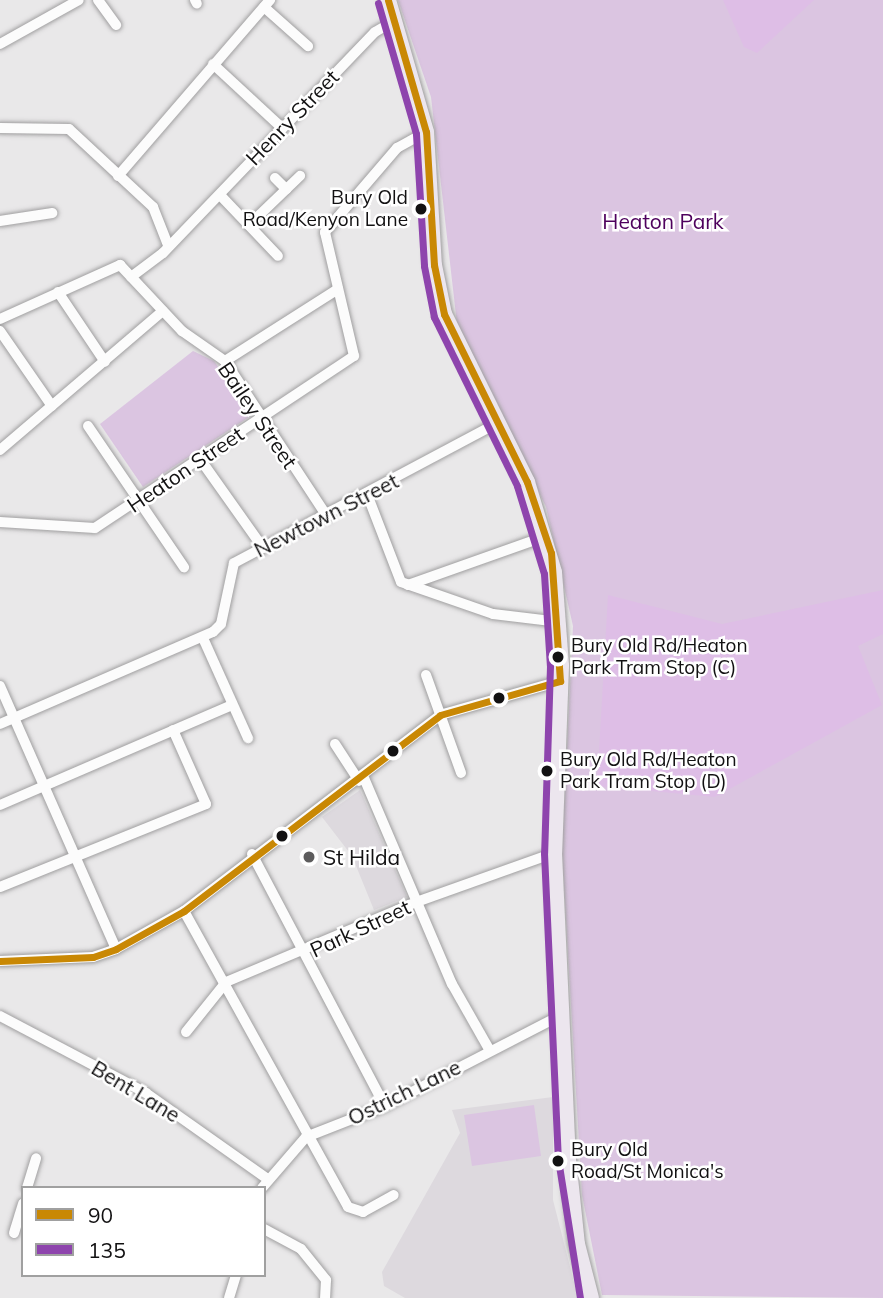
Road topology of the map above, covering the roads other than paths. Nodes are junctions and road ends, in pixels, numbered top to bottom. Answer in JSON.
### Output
{"nodes":[{"id":1,"x":79,"y":0,"type":"edge"},
{"id":2,"x":98,"y":0,"type":"edge"},
{"id":3,"x":388,"y":0,"type":"edge"},
{"id":4,"x":267,"y":4,"type":"edge"},
{"id":5,"x":397,"y":19,"type":"junction"},
{"id":6,"x":116,"y":24,"type":"dead end"},
{"id":7,"x":0,"y":44,"type":"edge"},
{"id":8,"x":308,"y":46,"type":"dead end"},
{"id":9,"x":213,"y":64,"type":"junction"},
{"id":10,"x":280,"y":126,"type":"junction"},
{"id":11,"x":0,"y":128,"type":"edge"},
{"id":12,"x":426,"y":132,"type":"junction"},
{"id":13,"x":118,"y":176,"type":"junction"},
{"id":14,"x":300,"y":176,"type":"dead end"},
{"id":15,"x":275,"y":178,"type":"dead end"},
{"id":16,"x":286,"y":189,"type":"junction"},
{"id":17,"x":220,"y":195,"type":"junction"},
{"id":18,"x":52,"y":213,"type":"dead end"},
{"id":19,"x":0,"y":221,"type":"edge"},
{"id":20,"x":249,"y":225,"type":"junction"},
{"id":21,"x":168,"y":245,"type":"junction"},
{"id":22,"x":278,"y":256,"type":"dead end"},
{"id":23,"x":131,"y":277,"type":"junction"},
{"id":24,"x":338,"y":289,"type":"junction"},
{"id":25,"x":58,"y":292,"type":"junction"},
{"id":26,"x":163,"y":311,"type":"junction"},
{"id":27,"x":0,"y":319,"type":"edge"},
{"id":28,"x":0,"y":331,"type":"edge"},
{"id":29,"x":225,"y":361,"type":"junction"},
{"id":30,"x":105,"y":362,"type":"junction"},
{"id":31,"x":52,"y":406,"type":"junction"},
{"id":32,"x":261,"y":418,"type":"junction"},
{"id":33,"x":494,"y":425,"type":"junction"},
{"id":34,"x":88,"y":426,"type":"dead end"},
{"id":35,"x":0,"y":450,"type":"edge"},
{"id":36,"x":200,"y":459,"type":"junction"},
{"id":37,"x":368,"y":494,"type":"junction"},
{"id":38,"x":138,"y":501,"type":"junction"},
{"id":39,"x":327,"y":516,"type":"junction"},
{"id":40,"x":0,"y":522,"type":"edge"},
{"id":41,"x":546,"y":536,"type":"junction"},
{"id":42,"x":263,"y":548,"type":"junction"},
{"id":43,"x":184,"y":567,"type":"dead end"},
{"id":44,"x":408,"y":585,"type":"junction"},
{"id":45,"x":560,"y":622,"type":"junction"},
{"id":46,"x":203,"y":638,"type":"junction"},
{"id":47,"x":426,"y":675,"type":"dead end"},
{"id":48,"x":560,"y":681,"type":"junction"},
{"id":49,"x":0,"y":686,"type":"edge"},
{"id":50,"x":232,"y":705,"type":"junction"},
{"id":51,"x":440,"y":715,"type":"junction"},
{"id":52,"x":14,"y":718,"type":"junction"},
{"id":53,"x":0,"y":724,"type":"edge"},
{"id":54,"x":173,"y":730,"type":"junction"},
{"id":55,"x":248,"y":738,"type":"dead end"},
{"id":56,"x":335,"y":744,"type":"dead end"},
{"id":57,"x":461,"y":773,"type":"dead end"},
{"id":58,"x":361,"y":780,"type":"junction"},
{"id":59,"x":44,"y":786,"type":"junction"},
{"id":60,"x":0,"y":805,"type":"edge"},
{"id":61,"x":554,"y":853,"type":"junction"},
{"id":62,"x":252,"y":854,"type":"junction"},
{"id":63,"x":75,"y":857,"type":"junction"},
{"id":64,"x":0,"y":887,"type":"edge"},
{"id":65,"x":419,"y":901,"type":"junction"},
{"id":66,"x":184,"y":911,"type":"junction"},
{"id":67,"x":117,"y":949,"type":"junction"},
{"id":68,"x":305,"y":953,"type":"junction"},
{"id":69,"x":0,"y":961,"type":"edge"},
{"id":70,"x":226,"y":982,"type":"junction"},
{"id":71,"x":561,"y":1015,"type":"junction"},
{"id":72,"x":0,"y":1016,"type":"edge"},
{"id":73,"x":186,"y":1032,"type":"dead end"},
{"id":74,"x":489,"y":1049,"type":"junction"},
{"id":75,"x":386,"y":1106,"type":"junction"},
{"id":76,"x":306,"y":1137,"type":"junction"},
{"id":77,"x":36,"y":1158,"type":"dead end"},
{"id":78,"x":264,"y":1183,"type":"edge"},
{"id":79,"x":28,"y":1186,"type":"edge"},
{"id":80,"x":394,"y":1195,"type":"dead end"},
{"id":81,"x":21,"y":1210,"type":"edge"},
{"id":82,"x":266,"y":1230,"type":"edge"},
{"id":83,"x":14,"y":1233,"type":"dead end"},
{"id":84,"x":235,"y":1277,"type":"edge"},
{"id":85,"x":229,"y":1298,"type":"edge"},
{"id":86,"x":325,"y":1298,"type":"edge"},
{"id":87,"x":591,"y":1298,"type":"edge"}],
"edges":[{"from":1,"to":7,"type":"street"},
{"from":2,"to":6,"type":"street"},
{"from":3,"to":5,"type":"main road"},
{"from":4,"to":8,"type":"street"},
{"from":4,"to":9,"type":"street"},
{"from":5,"to":10,"type":"street","name":"Henry Street"},
{"from":5,"to":12,"type":"main road"},
{"from":9,"to":10,"type":"street"},
{"from":9,"to":13,"type":"street"},
{"from":10,"to":17,"type":"street","name":"Henry Street"},
{"from":11,"to":13,"type":"street"},
{"from":12,"to":24,"type":"street"},
{"from":12,"to":33,"type":"main road"},
{"from":13,"to":21,"type":"street"},
{"from":14,"to":16,"type":"street"},
{"from":15,"to":16,"type":"street"},
{"from":16,"to":20,"type":"street"},
{"from":17,"to":20,"type":"street"},
{"from":17,"to":21,"type":"street","name":"Henry Street"},
{"from":18,"to":19,"type":"street"},
{"from":20,"to":22,"type":"street"},
{"from":21,"to":23,"type":"street","name":"Henry Street"},
{"from":23,"to":25,"type":"street","name":"Bailey Street"},
{"from":23,"to":26,"type":"street","name":"Bailey Street"},
{"from":24,"to":29,"type":"street"},
{"from":24,"to":32,"type":"street","name":"Heaton Street"},
{"from":25,"to":27,"type":"street"},
{"from":25,"to":30,"type":"street"},
{"from":26,"to":29,"type":"street","name":"Bailey Street"},
{"from":26,"to":30,"type":"street"},
{"from":28,"to":31,"type":"street"},
{"from":29,"to":32,"type":"street","name":"Bailey Street"},
{"from":30,"to":31,"type":"street"},
{"from":31,"to":35,"type":"street"},
{"from":32,"to":36,"type":"street","name":"Heaton Street"},
{"from":32,"to":39,"type":"street","name":"Bailey Street"},
{"from":33,"to":37,"type":"street","name":"Newtown Street"},
{"from":33,"to":41,"type":"main road"},
{"from":34,"to":38,"type":"street"},
{"from":36,"to":38,"type":"street","name":"Heaton Street"},
{"from":36,"to":42,"type":"street"},
{"from":37,"to":39,"type":"street","name":"Newtown Street"},
{"from":37,"to":44,"type":"street"},
{"from":38,"to":40,"type":"street","name":"Heaton Street"},
{"from":38,"to":43,"type":"street"},
{"from":39,"to":42,"type":"street","name":"Newtown Street"},
{"from":41,"to":44,"type":"street"},
{"from":41,"to":45,"type":"main road"},
{"from":42,"to":46,"type":"street","name":"Newtown Street"},
{"from":44,"to":45,"type":"street"},
{"from":45,"to":48,"type":"main road"},
{"from":46,"to":50,"type":"street"},
{"from":46,"to":52,"type":"street"},
{"from":47,"to":51,"type":"street"},
{"from":48,"to":51,"type":"street"},
{"from":48,"to":61,"type":"main road"},
{"from":49,"to":52,"type":"street"},
{"from":50,"to":54,"type":"street"},
{"from":50,"to":55,"type":"street"},
{"from":51,"to":57,"type":"street"},
{"from":51,"to":58,"type":"street"},
{"from":52,"to":53,"type":"street"},
{"from":52,"to":59,"type":"street"},
{"from":54,"to":59,"type":"street"},
{"from":54,"to":63,"type":"street"},
{"from":56,"to":58,"type":"street"},
{"from":58,"to":62,"type":"street"},
{"from":58,"to":65,"type":"street"},
{"from":59,"to":60,"type":"street"},
{"from":59,"to":63,"type":"street"},
{"from":61,"to":65,"type":"street","name":"Park Street"},
{"from":61,"to":71,"type":"main road"},
{"from":62,"to":66,"type":"street"},
{"from":62,"to":68,"type":"street"},
{"from":63,"to":64,"type":"street"},
{"from":63,"to":67,"type":"street"},
{"from":65,"to":68,"type":"street","name":"Park Street"},
{"from":65,"to":74,"type":"street"},
{"from":66,"to":67,"type":"street"},
{"from":66,"to":70,"type":"street"},
{"from":67,"to":69,"type":"street"},
{"from":68,"to":70,"type":"street","name":"Park Street"},
{"from":68,"to":75,"type":"street"},
{"from":70,"to":73,"type":"street"},
{"from":70,"to":76,"type":"street"},
{"from":71,"to":74,"type":"street","name":"Ostrich Lane"},
{"from":71,"to":87,"type":"main road"},
{"from":72,"to":78,"type":"street","name":"Bent Lane"},
{"from":74,"to":75,"type":"street","name":"Ostrich Lane"},
{"from":75,"to":76,"type":"street","name":"Ostrich Lane"},
{"from":76,"to":78,"type":"street","name":"Ostrich Lane"},
{"from":76,"to":80,"type":"street"},
{"from":77,"to":79,"type":"street"},
{"from":81,"to":83,"type":"street"},
{"from":82,"to":86,"type":"street"},
{"from":84,"to":85,"type":"street"}]}
